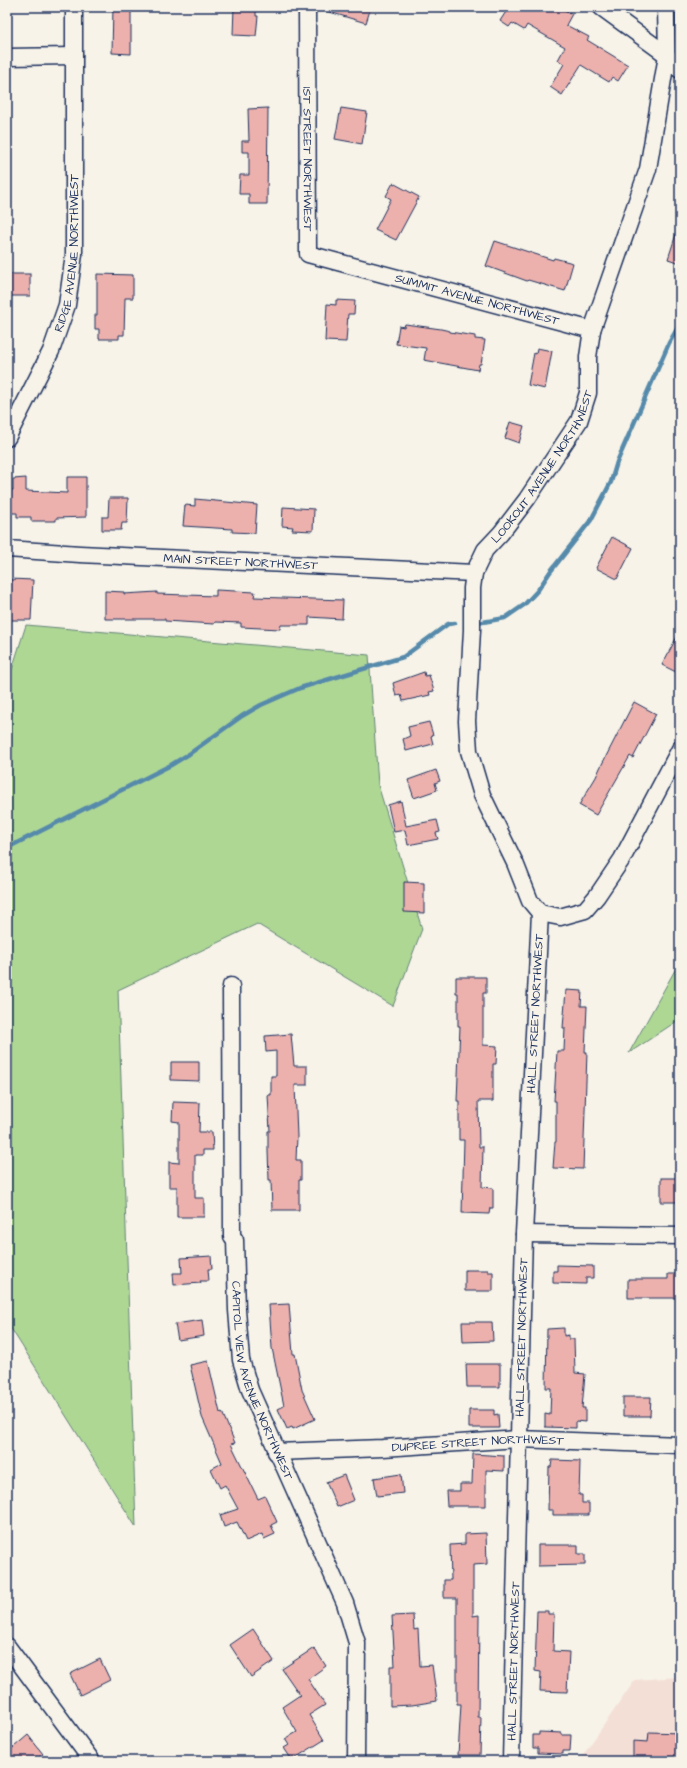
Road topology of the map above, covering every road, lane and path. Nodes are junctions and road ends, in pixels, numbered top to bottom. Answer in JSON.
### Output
{"nodes":[{"id":1,"x":74,"y":7,"type":"edge"},
{"id":2,"x":307,"y":7,"type":"edge"},
{"id":3,"x":601,"y":7,"type":"edge"},
{"id":4,"x":666,"y":7,"type":"edge"},
{"id":5,"x":667,"y":55,"type":"junction"},
{"id":6,"x":7,"y":56,"type":"edge"},
{"id":7,"x":74,"y":56,"type":"junction"},
{"id":8,"x":680,"y":70,"type":"edge"},
{"id":9,"x":363,"y":269,"type":"joint"},
{"id":10,"x":592,"y":330,"type":"junction"},
{"id":11,"x":7,"y":438,"type":"edge"},
{"id":12,"x":7,"y":549,"type":"edge"},
{"id":13,"x":474,"y":573,"type":"junction"},
{"id":14,"x":680,"y":749,"type":"edge"},
{"id":15,"x":540,"y":913,"type":"junction"},
{"id":16,"x":231,"y":986,"type":"dead end"},
{"id":17,"x":524,"y":1234,"type":"junction"},
{"id":18,"x":680,"y":1236,"type":"edge"},
{"id":19,"x":518,"y":1439,"type":"junction"},
{"id":20,"x":680,"y":1446,"type":"edge"},
{"id":21,"x":276,"y":1452,"type":"junction"},
{"id":22,"x":7,"y":1646,"type":"edge"},
{"id":23,"x":92,"y":1761,"type":"edge"},
{"id":24,"x":356,"y":1761,"type":"edge"},
{"id":25,"x":511,"y":1761,"type":"edge"}],
"edges":[{"from":1,"to":7,"type":"street","name":"RIDGE AVENUE NORTHWEST"},
{"from":2,"to":9,"type":"street","name":"1ST STREET NORTHWEST"},
{"from":3,"to":5,"type":"street"},
{"from":4,"to":5,"type":"street","name":"LOOKOUT AVENUE NORTHWEST"},
{"from":5,"to":8,"type":"street"},
{"from":5,"to":10,"type":"street","name":"LOOKOUT AVENUE NORTHWEST"},
{"from":6,"to":7,"type":"street"},
{"from":7,"to":11,"type":"street","name":"RIDGE AVENUE NORTHWEST"},
{"from":9,"to":10,"type":"street","name":"SUMMIT AVENUE NORTHWEST"},
{"from":10,"to":13,"type":"street","name":"LOOKOUT AVENUE NORTHWEST"},
{"from":12,"to":13,"type":"street","name":"MAIN STREET NORTHWEST"},
{"from":13,"to":15,"type":"street","name":"LOOKOUT AVENUE NORTHWEST"},
{"from":14,"to":15,"type":"street"},
{"from":15,"to":17,"type":"street","name":"HALL STREET NORTHWEST"},
{"from":16,"to":21,"type":"street","name":"CAPITOL VIEW AVENUE NORTHWEST"},
{"from":17,"to":18,"type":"street"},
{"from":17,"to":19,"type":"street","name":"HALL STREET NORTHWEST"},
{"from":19,"to":20,"type":"street","name":"DUPREE STREET NORTHWEST"},
{"from":19,"to":21,"type":"street","name":"DUPREE STREET NORTHWEST"},
{"from":19,"to":25,"type":"street","name":"HALL STREET NORTHWEST"},
{"from":21,"to":24,"type":"street","name":"CAPITOL VIEW AVENUE NORTHWEST"},
{"from":22,"to":23,"type":"street"}]}
